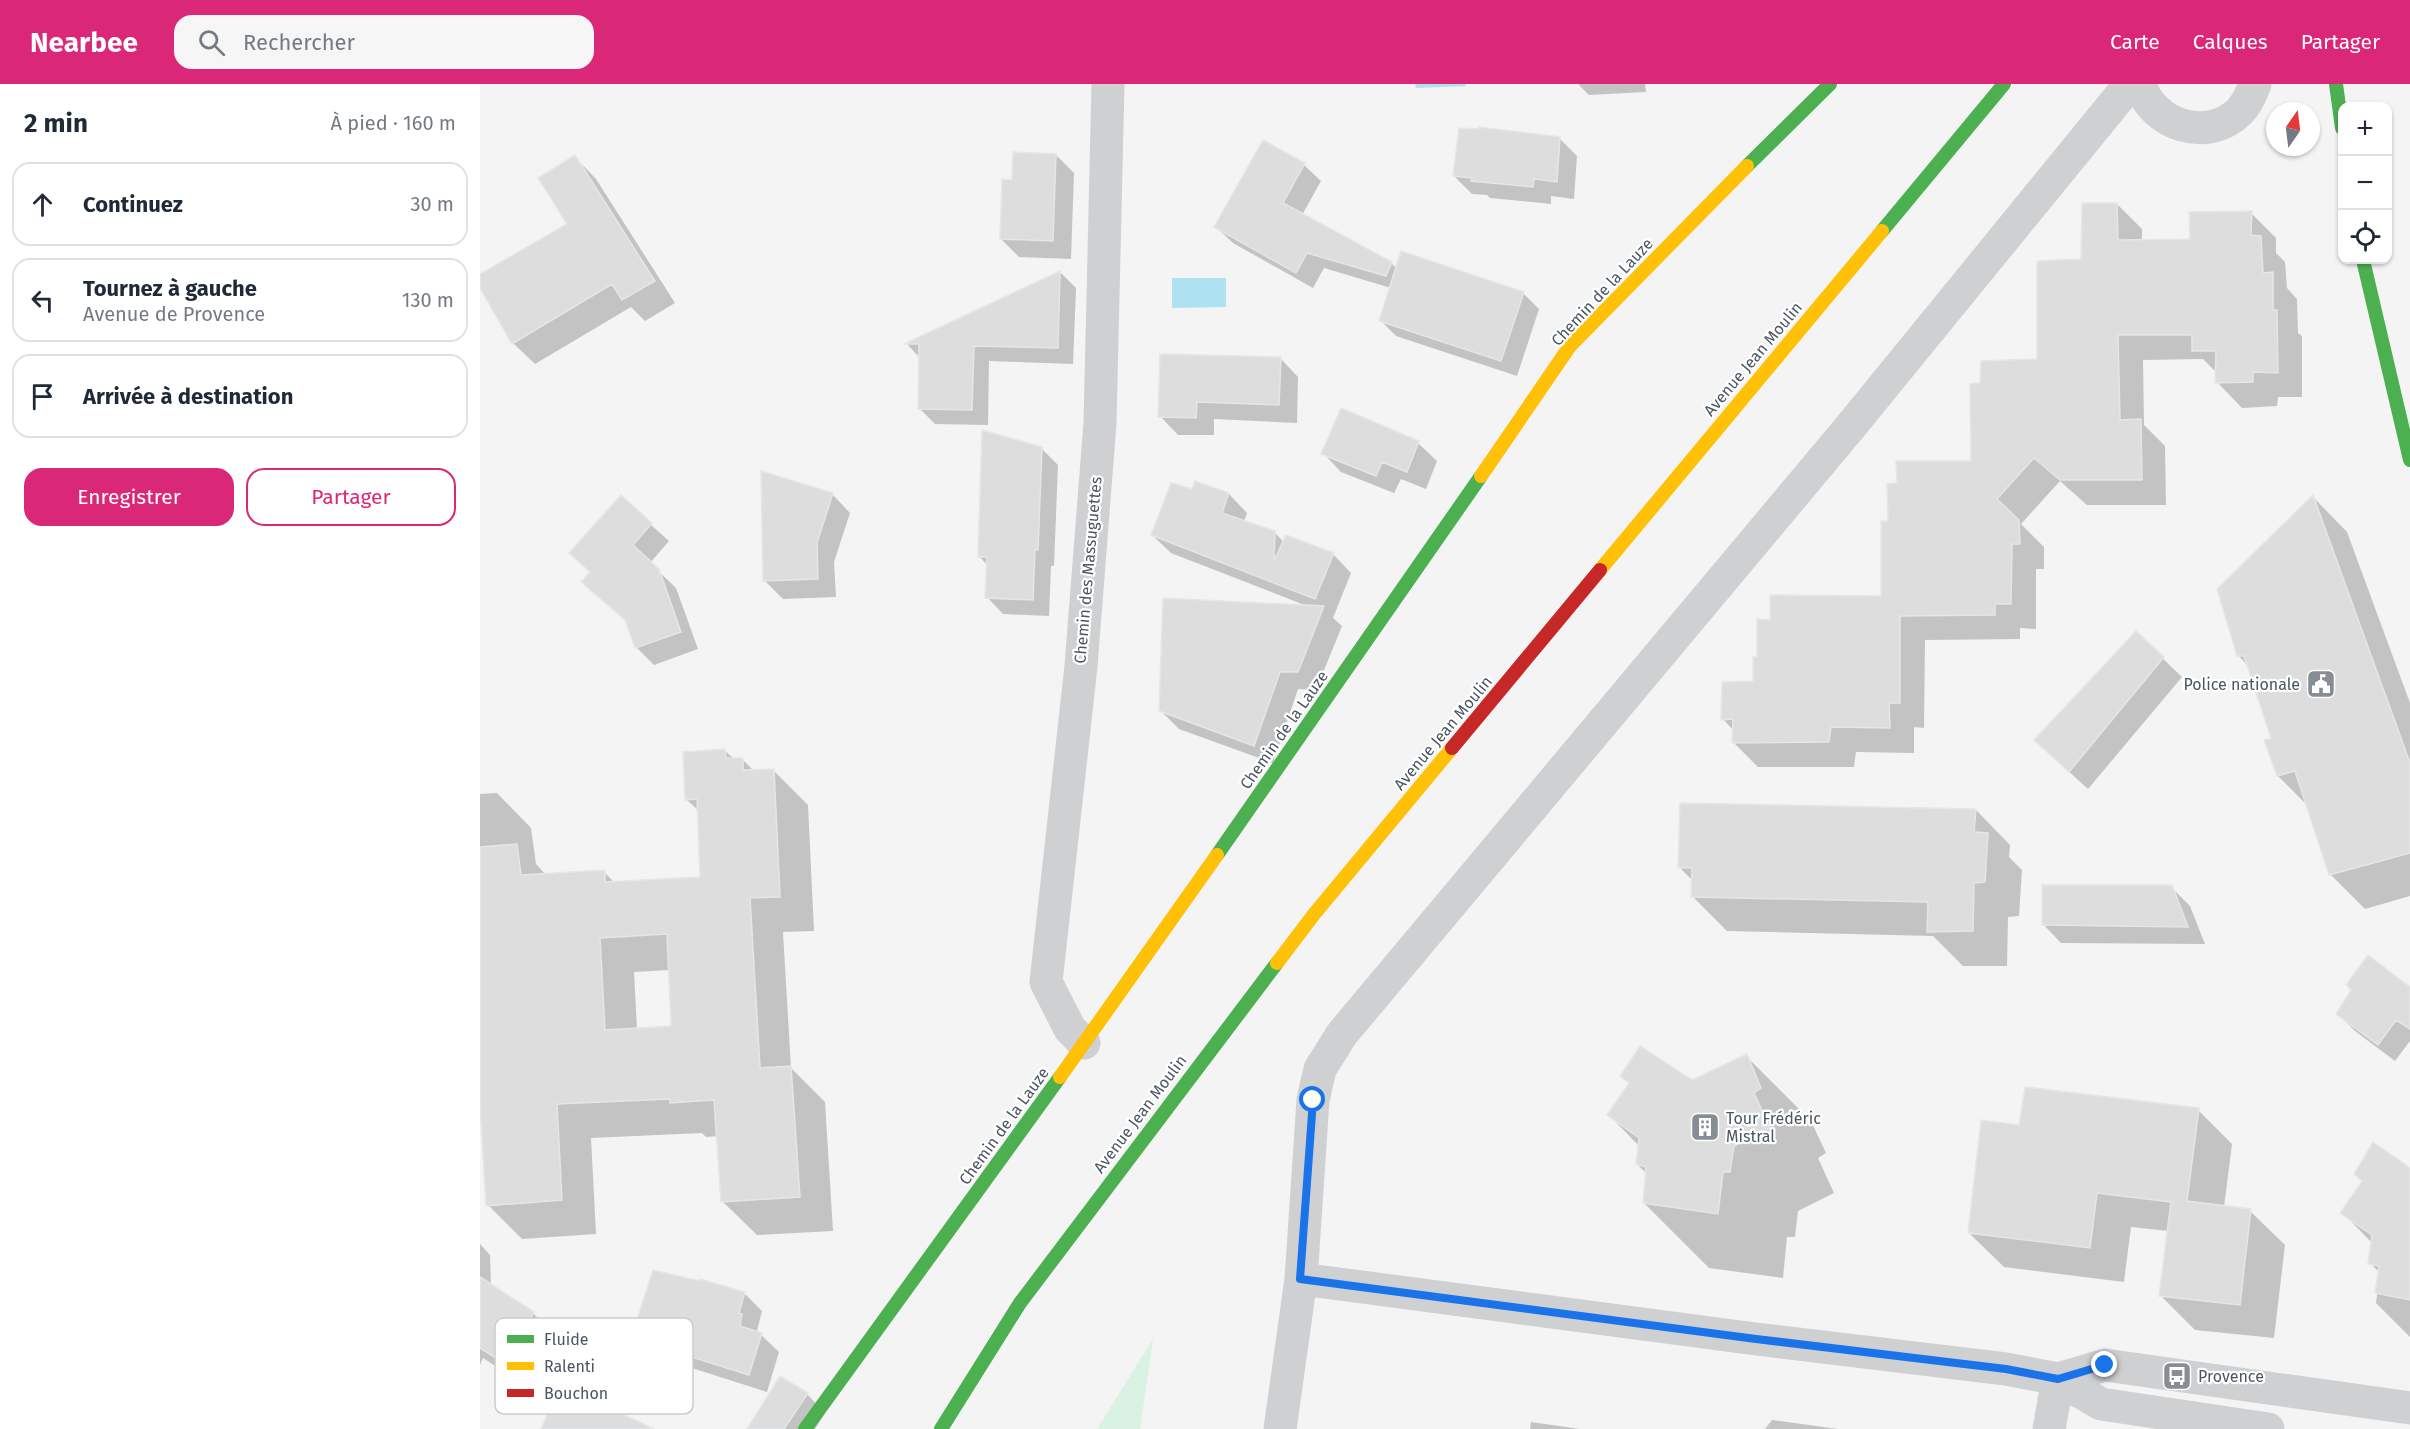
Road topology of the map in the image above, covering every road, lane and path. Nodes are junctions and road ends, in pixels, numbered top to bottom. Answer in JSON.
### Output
{"nodes":[{"id":1,"x":1108,"y":84,"type":"edge"},
{"id":2,"x":1830,"y":84,"type":"edge"},
{"id":3,"x":2004,"y":84,"type":"edge"},
{"id":4,"x":2130,"y":84,"type":"edge"},
{"id":5,"x":2140,"y":84,"type":"edge"},
{"id":6,"x":2255,"y":84,"type":"edge"},
{"id":7,"x":2336,"y":84,"type":"edge"},
{"id":8,"x":2339,"y":102,"type":"edge"},
{"id":9,"x":2364,"y":264,"type":"edge"},
{"id":10,"x":2410,"y":460,"type":"edge"},
{"id":11,"x":1084,"y":1043,"type":"junction"},
{"id":12,"x":1300,"y":1279,"type":"junction"},
{"id":13,"x":2058,"y":1379,"type":"junction"},
{"id":14,"x":2410,"y":1408,"type":"edge"},
{"id":15,"x":805,"y":1429,"type":"edge"},
{"id":16,"x":941,"y":1429,"type":"edge"},
{"id":17,"x":1280,"y":1429,"type":"edge"},
{"id":18,"x":2049,"y":1429,"type":"edge"},
{"id":19,"x":2268,"y":1429,"type":"edge"}],
"edges":[{"from":1,"to":11,"type":"street","name":"Chemin des Massuguettes"},
{"from":2,"to":11,"type":"main road","name":"Chemin de la Lauze"},
{"from":3,"to":16,"type":"main road","name":"Avenue Jean Moulin"},
{"from":4,"to":12,"type":"street"},
{"from":5,"to":6,"type":"street"},
{"from":7,"to":8,"type":"main road"},
{"from":9,"to":10,"type":"main road"},
{"from":11,"to":15,"type":"main road","name":"Chemin de la Lauze"},
{"from":12,"to":13,"type":"street"},
{"from":12,"to":17,"type":"street"},
{"from":13,"to":14,"type":"street"},
{"from":13,"to":18,"type":"street"},
{"from":13,"to":19,"type":"street"}]}
